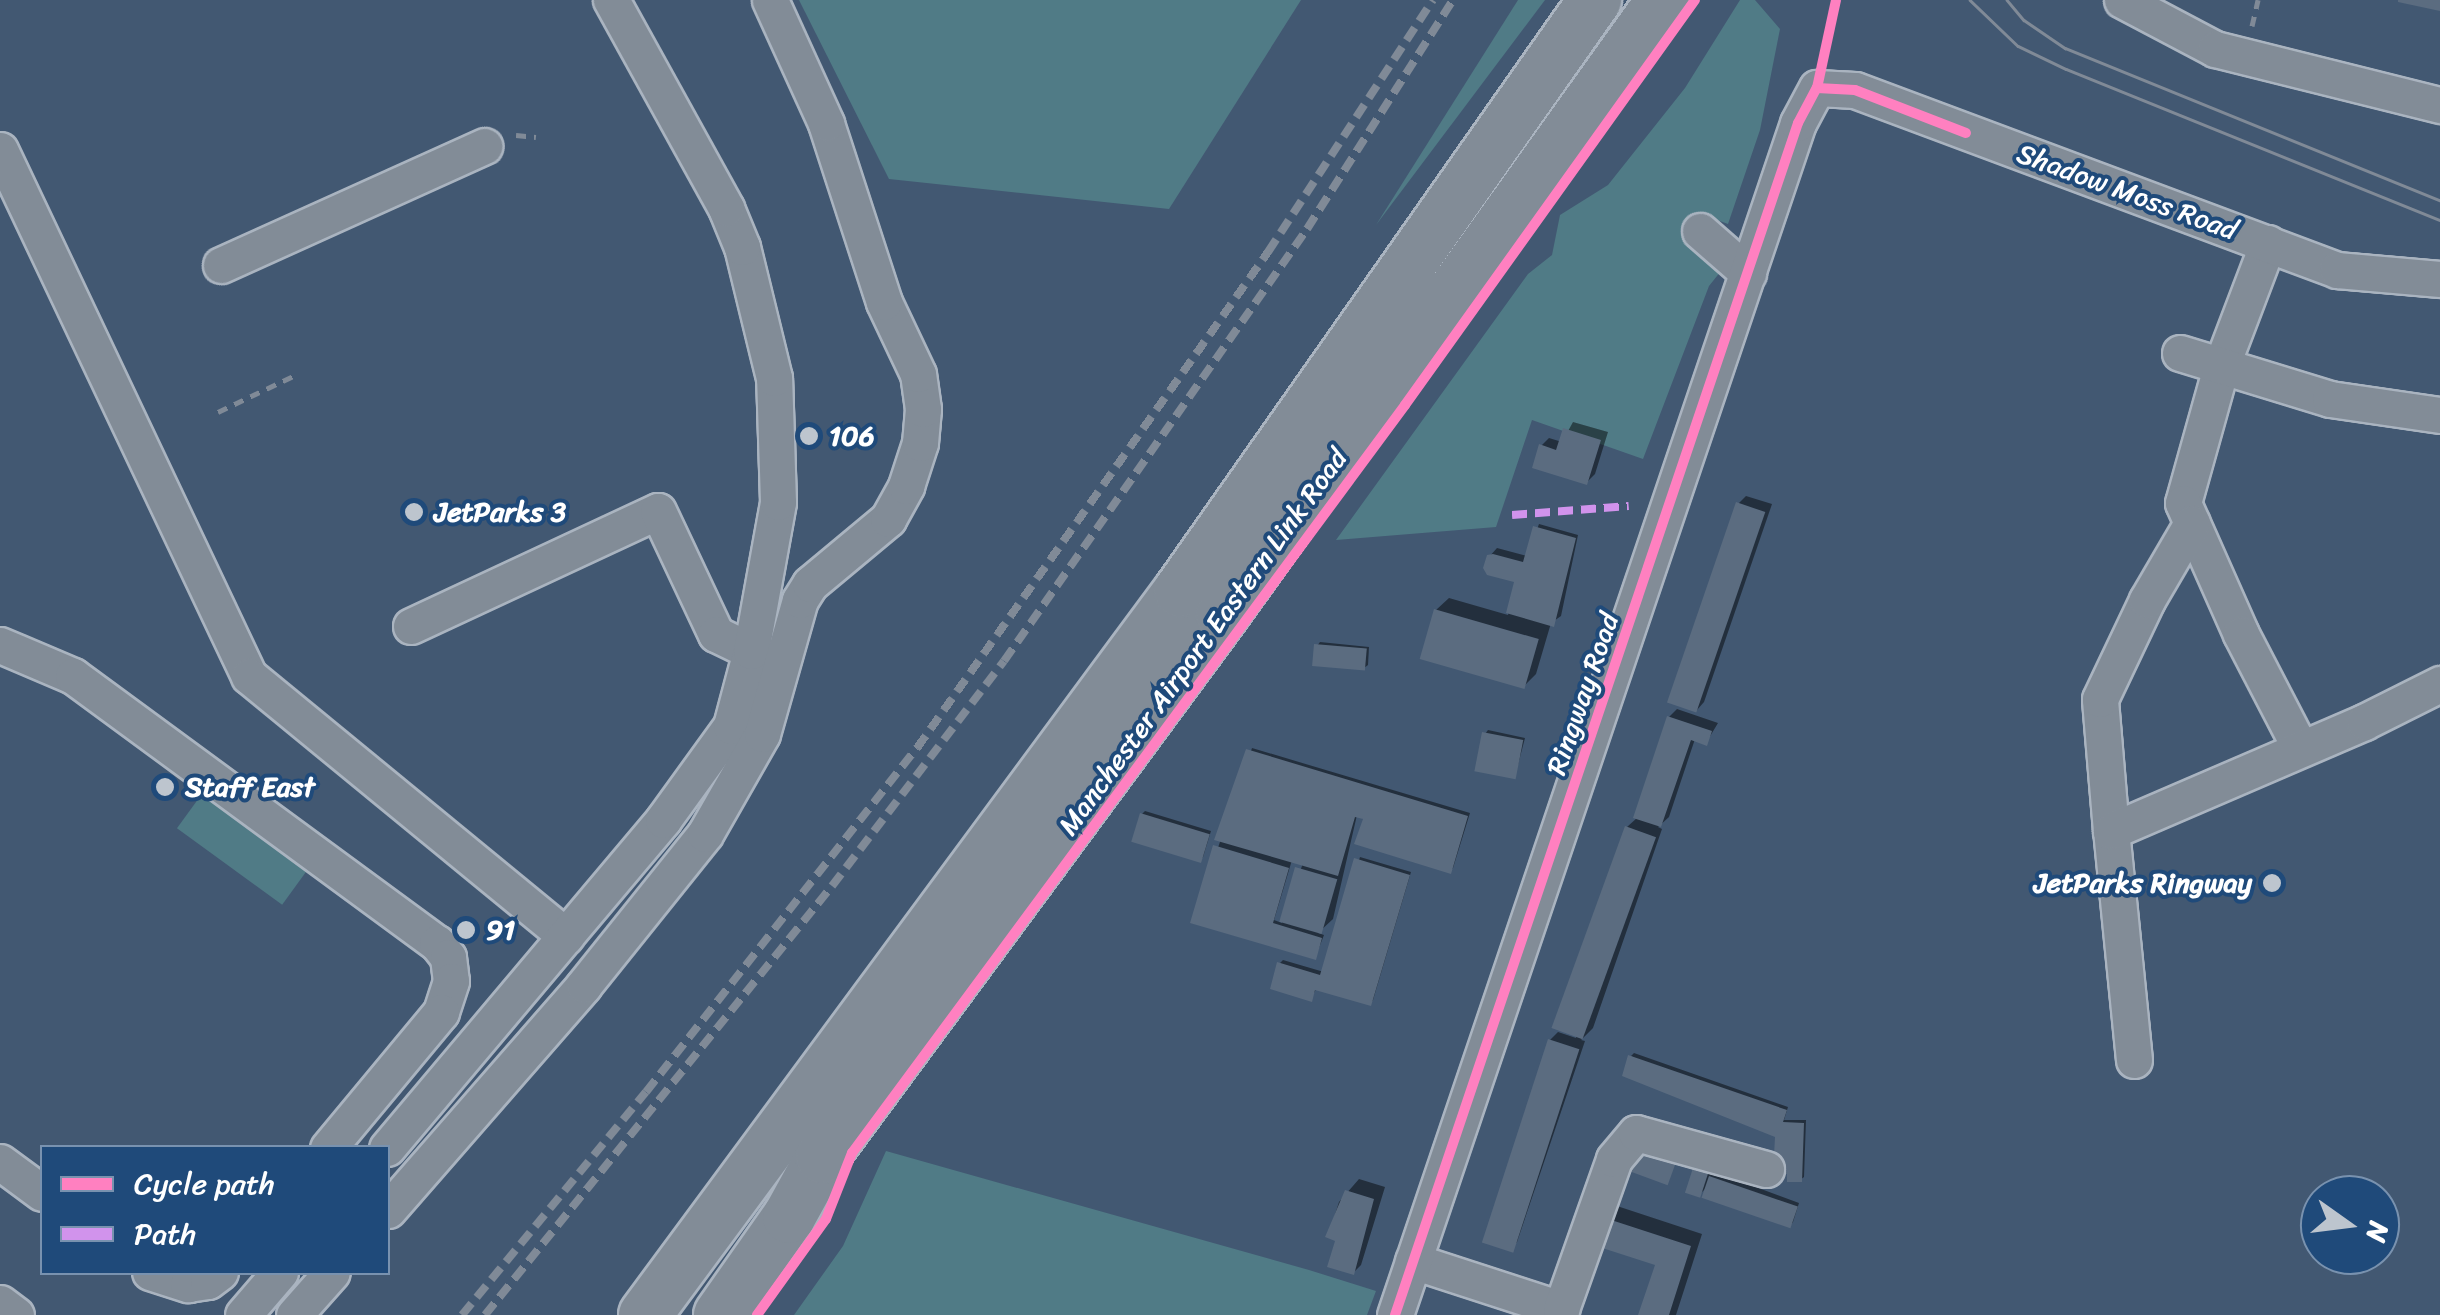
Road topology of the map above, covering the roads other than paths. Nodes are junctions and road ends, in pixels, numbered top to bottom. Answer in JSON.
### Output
{"nodes":[{"id":1,"x":611,"y":0,"type":"edge"},
{"id":2,"x":770,"y":0,"type":"edge"},
{"id":3,"x":1594,"y":0,"type":"edge"},
{"id":4,"x":1662,"y":0,"type":"edge"},
{"id":5,"x":2123,"y":0,"type":"edge"},
{"id":6,"x":1817,"y":88,"type":"joint"},
{"id":7,"x":2440,"y":105,"type":"edge"},
{"id":8,"x":498,"y":141,"type":"road end"},
{"id":9,"x":0,"y":150,"type":"edge"},
{"id":10,"x":1700,"y":231,"type":"dead end"},
{"id":11,"x":2268,"y":243,"type":"junction"},
{"id":12,"x":220,"y":266,"type":"dead end"},
{"id":13,"x":1748,"y":272,"type":"junction"},
{"id":14,"x":2440,"y":279,"type":"edge"},
{"id":15,"x":2180,"y":353,"type":"dead end"},
{"id":16,"x":2221,"y":367,"type":"junction"},
{"id":17,"x":2440,"y":415,"type":"edge"},
{"id":18,"x":2192,"y":522,"type":"junction"},
{"id":19,"x":411,"y":626,"type":"dead end"},
{"id":20,"x":0,"y":645,"type":"edge"},
{"id":21,"x":751,"y":651,"type":"junction"},
{"id":22,"x":2440,"y":684,"type":"edge"},
{"id":23,"x":2300,"y":748,"type":"junction"},
{"id":24,"x":2111,"y":831,"type":"junction"},
{"id":25,"x":566,"y":936,"type":"junction"},
{"id":26,"x":2134,"y":1060,"type":"dead end"},
{"id":27,"x":330,"y":1145,"type":"edge"},
{"id":28,"x":390,"y":1145,"type":"edge"},
{"id":29,"x":0,"y":1162,"type":"edge"},
{"id":30,"x":1766,"y":1169,"type":"dead end"},
{"id":31,"x":40,"y":1192,"type":"edge"},
{"id":32,"x":390,"y":1208,"type":"edge"},
{"id":33,"x":1413,"y":1262,"type":"junction"},
{"id":34,"x":160,"y":1275,"type":"edge"},
{"id":35,"x":216,"y":1275,"type":"edge"},
{"id":36,"x":277,"y":1275,"type":"edge"},
{"id":37,"x":329,"y":1275,"type":"edge"},
{"id":38,"x":0,"y":1304,"type":"edge"},
{"id":39,"x":16,"y":1315,"type":"edge"},
{"id":40,"x":243,"y":1315,"type":"edge"},
{"id":41,"x":294,"y":1315,"type":"edge"},
{"id":42,"x":644,"y":1315,"type":"edge"},
{"id":43,"x":720,"y":1315,"type":"edge"},
{"id":44,"x":1395,"y":1315,"type":"edge"}],
"edges":[{"from":1,"to":21,"type":"street"},
{"from":2,"to":32,"type":"street"},
{"from":3,"to":42,"type":"highway","name":"Manchester Airport Eastern Link Road"},
{"from":4,"to":43,"type":"highway","name":"Manchester Airport Eastern Link Road"},
{"from":5,"to":7,"type":"street"},
{"from":6,"to":11,"type":"street","name":"Shadow Moss Road"},
{"from":6,"to":13,"type":"street","name":"Ringway Road"},
{"from":8,"to":12,"type":"street"},
{"from":9,"to":25,"type":"street"},
{"from":10,"to":13,"type":"street"},
{"from":11,"to":14,"type":"street","name":"Shadow Moss Road"},
{"from":11,"to":16,"type":"street"},
{"from":13,"to":33,"type":"street","name":"Ringway Road"},
{"from":15,"to":16,"type":"street"},
{"from":16,"to":17,"type":"street"},
{"from":16,"to":18,"type":"street"},
{"from":18,"to":23,"type":"street"},
{"from":18,"to":24,"type":"street"},
{"from":19,"to":21,"type":"street"},
{"from":20,"to":27,"type":"street"},
{"from":21,"to":25,"type":"street"},
{"from":22,"to":23,"type":"street"},
{"from":23,"to":24,"type":"street"},
{"from":24,"to":26,"type":"street"},
{"from":25,"to":28,"type":"street"},
{"from":29,"to":31,"type":"street"},
{"from":30,"to":33,"type":"street"},
{"from":33,"to":44,"type":"street","name":"Ringway Road"},
{"from":34,"to":35,"type":"street"},
{"from":36,"to":40,"type":"street"},
{"from":37,"to":41,"type":"street"},
{"from":38,"to":39,"type":"street"}]}
